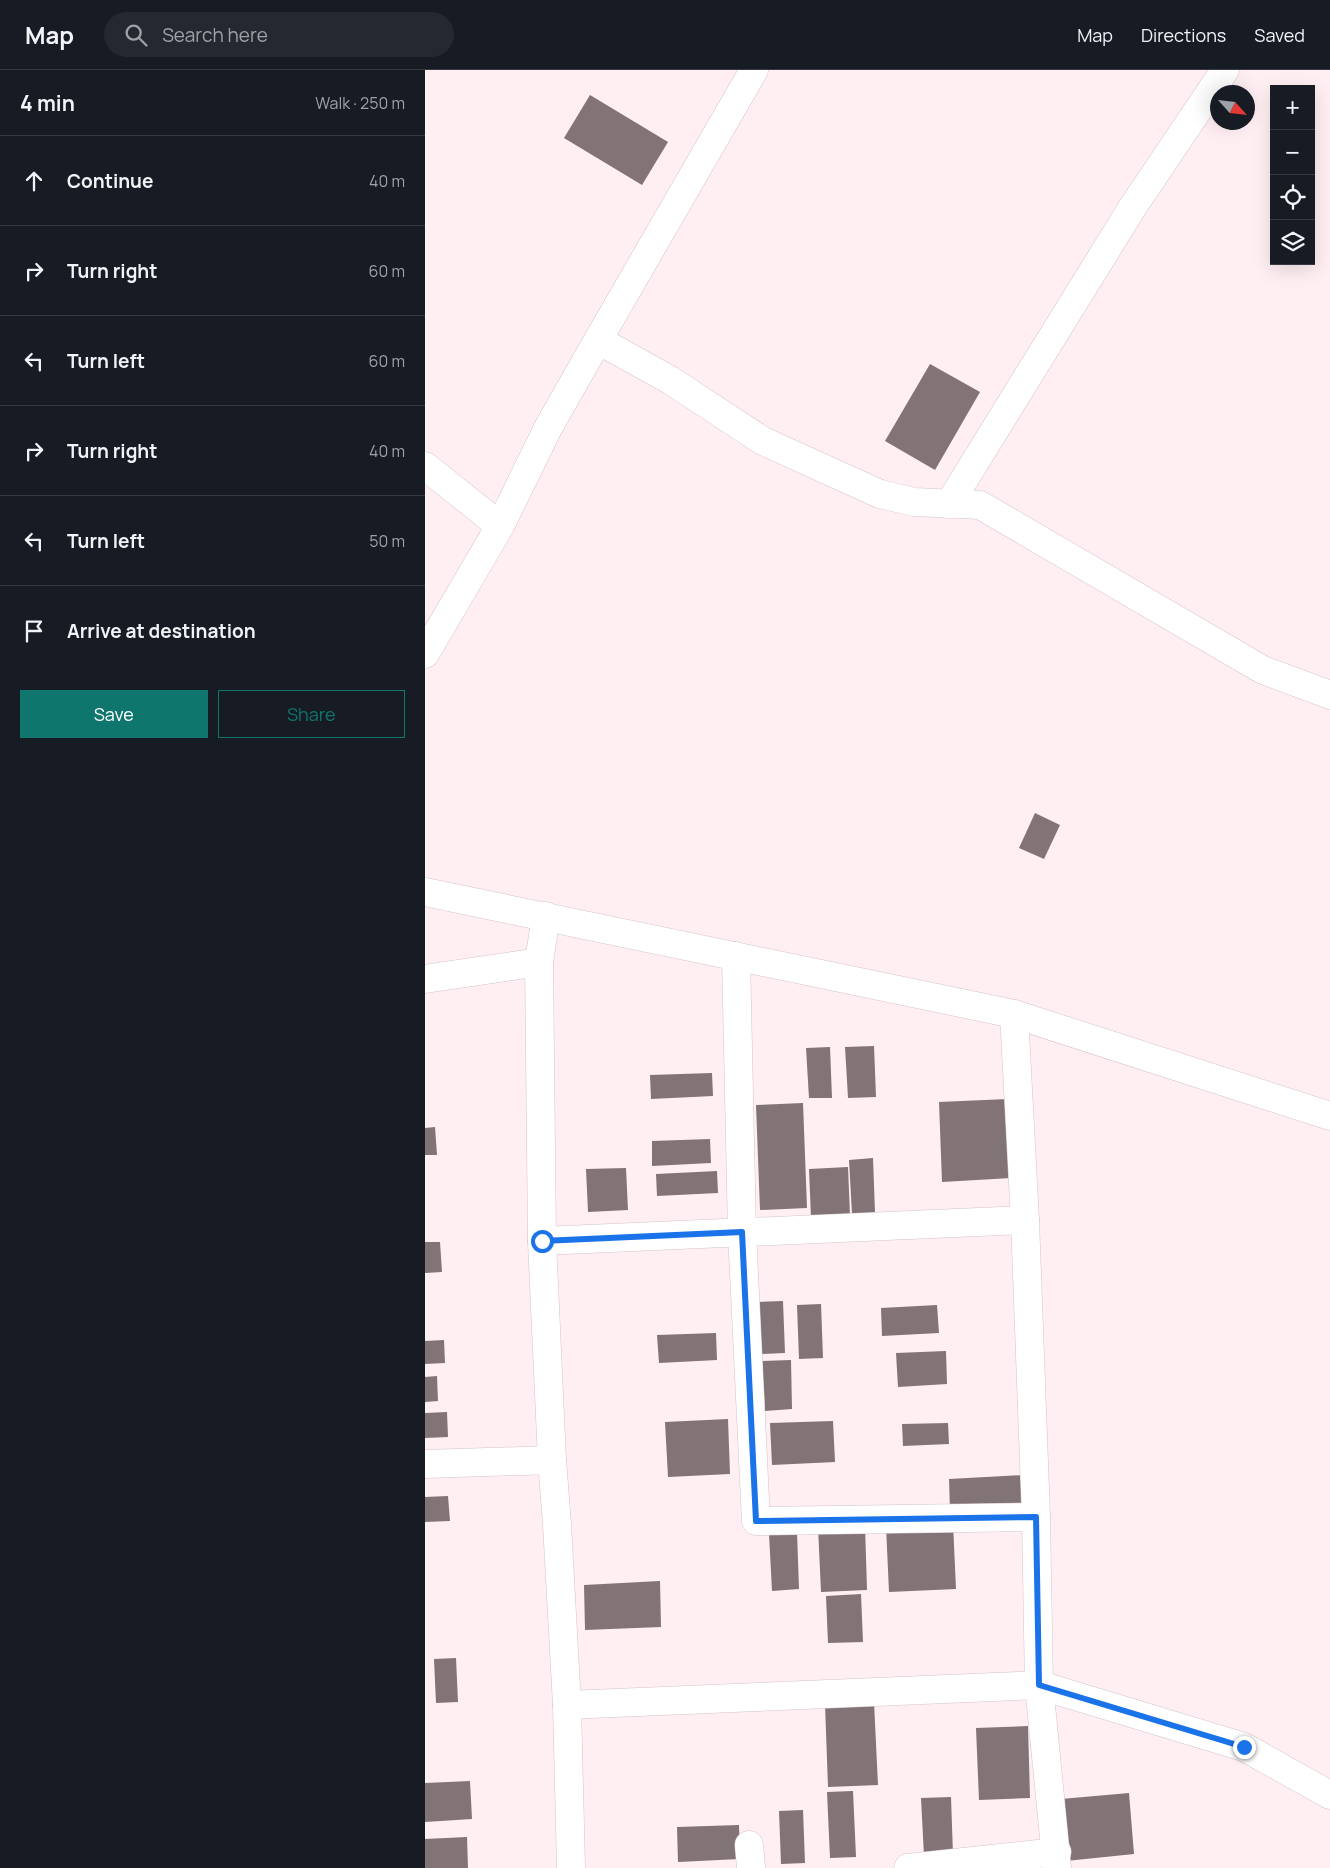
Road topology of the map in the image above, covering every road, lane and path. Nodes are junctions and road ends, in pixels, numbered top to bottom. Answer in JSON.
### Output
{"nodes":[{"id":1,"x":755,"y":70,"type":"edge"},
{"id":2,"x":1225,"y":70,"type":"edge"},
{"id":3,"x":597,"y":340,"type":"junction"},
{"id":4,"x":425,"y":466,"type":"edge"},
{"id":5,"x":949,"y":504,"type":"junction"},
{"id":6,"x":500,"y":526,"type":"junction"},
{"id":7,"x":425,"y":654,"type":"edge"},
{"id":8,"x":1330,"y":695,"type":"edge"},
{"id":9,"x":425,"y":892,"type":"edge"},
{"id":10,"x":546,"y":916,"type":"junction"},
{"id":11,"x":736,"y":956,"type":"junction"},
{"id":12,"x":539,"y":962,"type":"junction"},
{"id":13,"x":425,"y":979,"type":"edge"},
{"id":14,"x":1014,"y":1014,"type":"junction"},
{"id":15,"x":1330,"y":1116,"type":"edge"},
{"id":16,"x":1025,"y":1220,"type":"junction"},
{"id":17,"x":742,"y":1232,"type":"junction"},
{"id":18,"x":542,"y":1241,"type":"junction"},
{"id":19,"x":552,"y":1460,"type":"junction"},
{"id":20,"x":425,"y":1464,"type":"edge"},
{"id":21,"x":1036,"y":1517,"type":"junction"},
{"id":22,"x":1039,"y":1685,"type":"junction"},
{"id":23,"x":567,"y":1705,"type":"junction"},
{"id":24,"x":1330,"y":1795,"type":"edge"},
{"id":25,"x":1057,"y":1860,"type":"edge"},
{"id":26,"x":571,"y":1868,"type":"edge"},
{"id":27,"x":908,"y":1868,"type":"edge"}],
"edges":[{"from":1,"to":3,"type":"street"},
{"from":2,"to":5,"type":"street"},
{"from":3,"to":5,"type":"street"},
{"from":3,"to":6,"type":"street"},
{"from":4,"to":6,"type":"street"},
{"from":5,"to":8,"type":"street"},
{"from":6,"to":7,"type":"street"},
{"from":9,"to":10,"type":"street"},
{"from":10,"to":11,"type":"street"},
{"from":10,"to":12,"type":"street"},
{"from":11,"to":14,"type":"street"},
{"from":11,"to":17,"type":"street"},
{"from":12,"to":13,"type":"street"},
{"from":12,"to":18,"type":"street"},
{"from":14,"to":15,"type":"street"},
{"from":14,"to":16,"type":"street"},
{"from":16,"to":17,"type":"street"},
{"from":16,"to":21,"type":"street"},
{"from":17,"to":18,"type":"street"},
{"from":17,"to":21,"type":"street"},
{"from":18,"to":19,"type":"street"},
{"from":19,"to":20,"type":"street"},
{"from":19,"to":23,"type":"street"},
{"from":21,"to":22,"type":"street"},
{"from":22,"to":23,"type":"street"},
{"from":22,"to":24,"type":"street"},
{"from":22,"to":25,"type":"street"},
{"from":23,"to":26,"type":"street"},
{"from":25,"to":27,"type":"street"}]}
